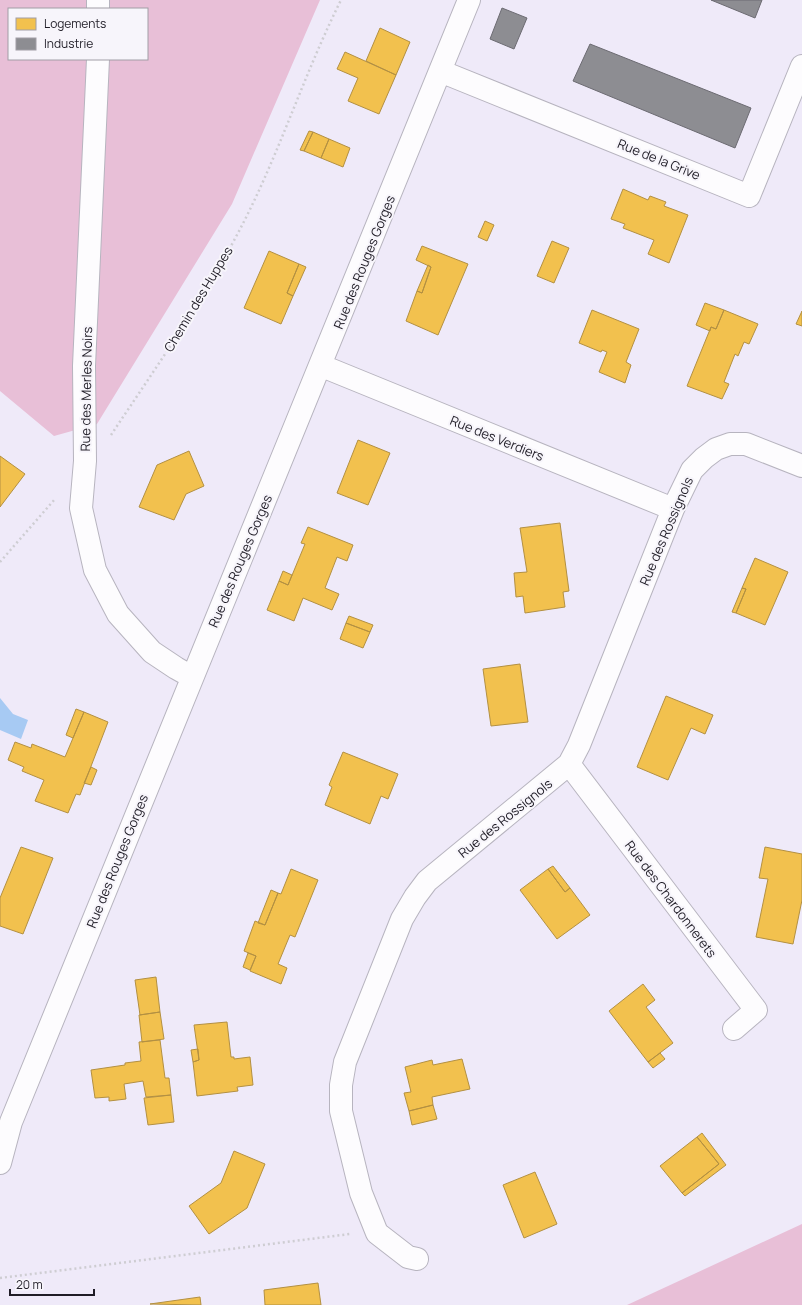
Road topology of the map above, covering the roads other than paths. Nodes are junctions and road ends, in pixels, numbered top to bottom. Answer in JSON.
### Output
{"nodes":[{"id":1,"x":469,"y":0,"type":"edge"},
{"id":2,"x":98,"y":60,"type":"edge"},
{"id":3,"x":802,"y":66,"type":"edge"},
{"id":4,"x":440,"y":71,"type":"junction"},
{"id":5,"x":322,"y":366,"type":"junction"},
{"id":6,"x":802,"y":466,"type":"edge"},
{"id":7,"x":673,"y":509,"type":"junction"},
{"id":8,"x":192,"y":676,"type":"junction"},
{"id":9,"x":569,"y":764,"type":"junction"},
{"id":10,"x":734,"y":1029,"type":"dead end"},
{"id":11,"x":11,"y":1122,"type":"junction"},
{"id":12,"x":0,"y":1149,"type":"edge"},
{"id":13,"x":0,"y":1163,"type":"edge"},
{"id":14,"x":417,"y":1259,"type":"dead end"}],
"edges":[{"from":1,"to":4,"type":"street","name":"Rue des Rouges Gorges"},
{"from":2,"to":8,"type":"street","name":"Rue des Merles Noirs"},
{"from":3,"to":4,"type":"street","name":"Rue de la Grive"},
{"from":4,"to":5,"type":"street","name":"Rue des Rouges Gorges"},
{"from":5,"to":7,"type":"street","name":"Rue des Verdiers"},
{"from":5,"to":8,"type":"street","name":"Rue des Rouges Gorges"},
{"from":6,"to":7,"type":"street","name":"Rue des Rossignols"},
{"from":7,"to":9,"type":"street","name":"Rue des Rossignols"},
{"from":8,"to":11,"type":"street","name":"Rue des Rouges Gorges"},
{"from":9,"to":10,"type":"street","name":"Rue des Chardonnerets"},
{"from":9,"to":14,"type":"street","name":"Rue des Rossignols"},
{"from":11,"to":12,"type":"street","name":"Rue des Rouges Gorges"},
{"from":11,"to":13,"type":"street","name":"Rue des Rouges Gorges"}]}
